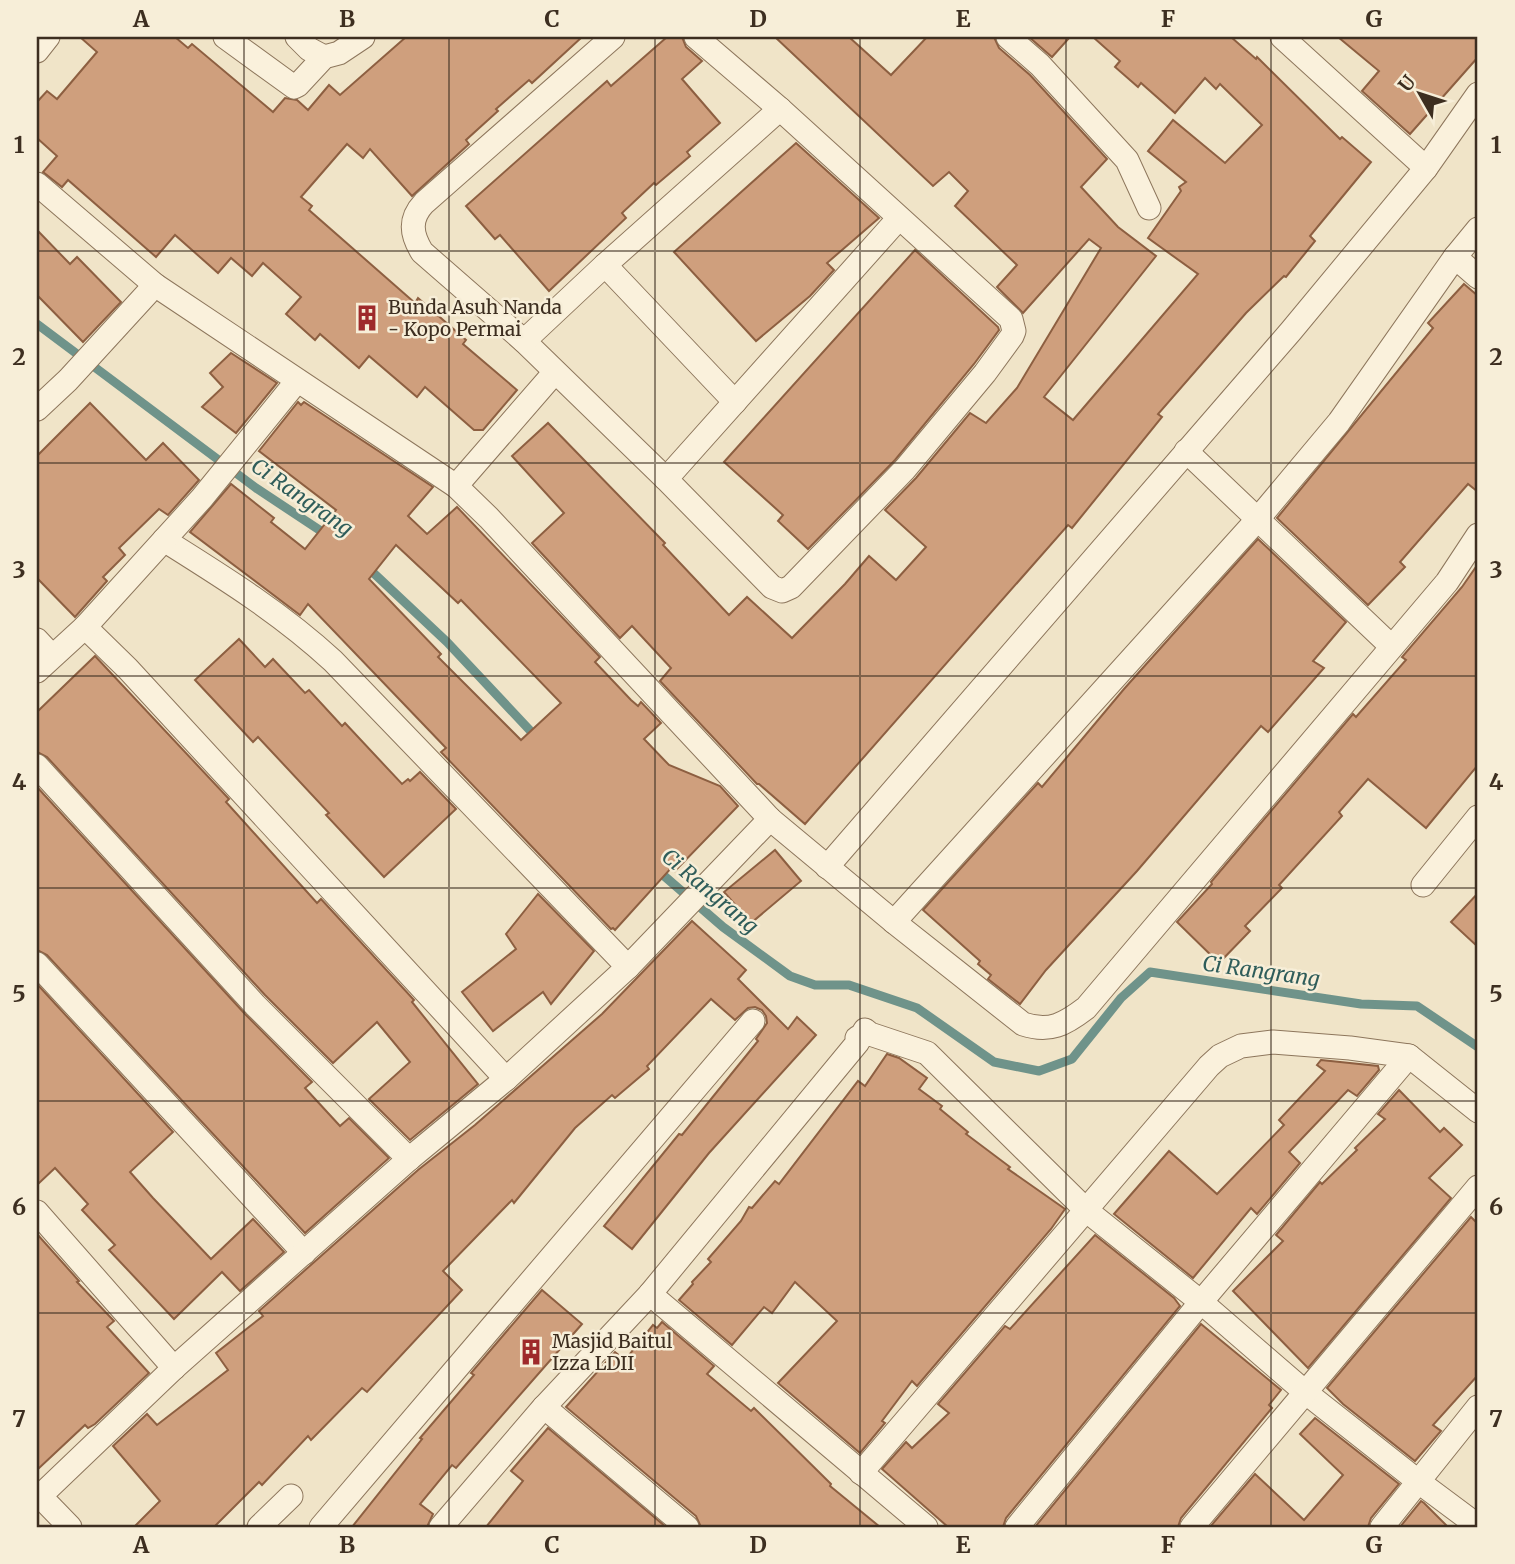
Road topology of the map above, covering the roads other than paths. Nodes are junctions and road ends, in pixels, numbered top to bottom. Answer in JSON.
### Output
{"nodes":[{"id":1,"x":48,"y":37,"type":"edge"},
{"id":2,"x":225,"y":37,"type":"edge"},
{"id":3,"x":297,"y":37,"type":"edge"},
{"id":4,"x":363,"y":37,"type":"edge"},
{"id":5,"x":613,"y":37,"type":"edge"},
{"id":6,"x":696,"y":37,"type":"edge"},
{"id":7,"x":1008,"y":37,"type":"edge"},
{"id":8,"x":1282,"y":37,"type":"edge"},
{"id":9,"x":37,"y":51,"type":"edge"},
{"id":10,"x":324,"y":57,"type":"junction"},
{"id":11,"x":1478,"y":94,"type":"edge"},
{"id":12,"x":780,"y":108,"type":"junction"},
{"id":13,"x":1426,"y":168,"type":"junction"},
{"id":14,"x":37,"y":184,"type":"edge"},
{"id":15,"x":1149,"y":208,"type":"dead end"},
{"id":16,"x":899,"y":218,"type":"junction"},
{"id":17,"x":1478,"y":229,"type":"edge"},
{"id":18,"x":1455,"y":257,"type":"junction"},
{"id":19,"x":605,"y":265,"type":"junction"},
{"id":20,"x":1478,"y":276,"type":"edge"},
{"id":21,"x":155,"y":285,"type":"junction"},
{"id":22,"x":524,"y":341,"type":"junction"},
{"id":23,"x":555,"y":372,"type":"junction"},
{"id":24,"x":297,"y":381,"type":"junction"},
{"id":25,"x":735,"y":402,"type":"junction"},
{"id":26,"x":37,"y":409,"type":"edge"},
{"id":27,"x":1186,"y":451,"type":"junction"},
{"id":28,"x":666,"y":479,"type":"junction"},
{"id":29,"x":456,"y":486,"type":"junction"},
{"id":30,"x":1257,"y":520,"type":"junction"},
{"id":31,"x":1478,"y":535,"type":"edge"},
{"id":32,"x":164,"y":540,"type":"junction"},
{"id":33,"x":85,"y":627,"type":"junction"},
{"id":34,"x":1391,"y":646,"type":"junction"},
{"id":35,"x":42,"y":656,"type":"edge"},
{"id":36,"x":37,"y":766,"type":"edge"},
{"id":37,"x":1478,"y":817,"type":"edge"},
{"id":38,"x":770,"y":819,"type":"junction"},
{"id":39,"x":827,"y":867,"type":"junction"},
{"id":40,"x":1423,"y":885,"type":"dead end"},
{"id":41,"x":894,"y":922,"type":"junction"},
{"id":42,"x":37,"y":964,"type":"edge"},
{"id":43,"x":628,"y":967,"type":"junction"},
{"id":44,"x":753,"y":1021,"type":"dead end"},
{"id":45,"x":1409,"y":1056,"type":"junction"},
{"id":46,"x":506,"y":1079,"type":"junction"},
{"id":47,"x":1478,"y":1111,"type":"edge"},
{"id":48,"x":409,"y":1159,"type":"junction"},
{"id":49,"x":1478,"y":1187,"type":"edge"},
{"id":50,"x":1087,"y":1211,"type":"junction"},
{"id":51,"x":37,"y":1212,"type":"edge"},
{"id":52,"x":304,"y":1253,"type":"junction"},
{"id":53,"x":650,"y":1294,"type":"junction"},
{"id":54,"x":1201,"y":1302,"type":"junction"},
{"id":55,"x":174,"y":1368,"type":"junction"},
{"id":56,"x":1305,"y":1392,"type":"junction"},
{"id":57,"x":544,"y":1407,"type":"junction"},
{"id":58,"x":1478,"y":1408,"type":"edge"},
{"id":59,"x":861,"y":1474,"type":"junction"},
{"id":60,"x":1419,"y":1482,"type":"junction"},
{"id":61,"x":38,"y":1496,"type":"edge"},
{"id":62,"x":291,"y":1496,"type":"dead end"},
{"id":63,"x":446,"y":1525,"type":"edge"},
{"id":64,"x":1478,"y":1526,"type":"edge"},
{"id":65,"x":70,"y":1527,"type":"edge"},
{"id":66,"x":259,"y":1527,"type":"edge"},
{"id":67,"x":321,"y":1527,"type":"edge"},
{"id":68,"x":687,"y":1527,"type":"edge"},
{"id":69,"x":926,"y":1527,"type":"edge"},
{"id":70,"x":1017,"y":1527,"type":"edge"},
{"id":71,"x":1192,"y":1527,"type":"edge"},
{"id":72,"x":1382,"y":1527,"type":"edge"}],
"edges":[{"from":1,"to":9,"type":"street"},
{"from":2,"to":10,"type":"street"},
{"from":3,"to":10,"type":"street"},
{"from":4,"to":10,"type":"street"},
{"from":5,"to":22,"type":"street"},
{"from":6,"to":12,"type":"street"},
{"from":7,"to":15,"type":"street"},
{"from":8,"to":13,"type":"street"},
{"from":11,"to":13,"type":"street"},
{"from":12,"to":16,"type":"street"},
{"from":12,"to":19,"type":"street"},
{"from":13,"to":27,"type":"street"},
{"from":14,"to":21,"type":"street"},
{"from":16,"to":25,"type":"street"},
{"from":16,"to":28,"type":"street"},
{"from":17,"to":18,"type":"street"},
{"from":18,"to":20,"type":"street"},
{"from":18,"to":30,"type":"street"},
{"from":19,"to":22,"type":"street"},
{"from":19,"to":25,"type":"street"},
{"from":21,"to":24,"type":"street"},
{"from":21,"to":26,"type":"street"},
{"from":22,"to":23,"type":"street"},
{"from":23,"to":28,"type":"street"},
{"from":23,"to":29,"type":"street"},
{"from":24,"to":29,"type":"street"},
{"from":24,"to":32,"type":"street"},
{"from":25,"to":28,"type":"street"},
{"from":27,"to":30,"type":"street"},
{"from":27,"to":39,"type":"street"},
{"from":29,"to":38,"type":"street"},
{"from":30,"to":34,"type":"street"},
{"from":30,"to":41,"type":"street"},
{"from":31,"to":34,"type":"street"},
{"from":32,"to":33,"type":"street"},
{"from":32,"to":43,"type":"street"},
{"from":33,"to":35,"type":"street"},
{"from":33,"to":46,"type":"street"},
{"from":34,"to":41,"type":"street"},
{"from":36,"to":48,"type":"street"},
{"from":37,"to":40,"type":"street"},
{"from":38,"to":39,"type":"street"},
{"from":38,"to":43,"type":"street"},
{"from":39,"to":41,"type":"street"},
{"from":42,"to":52,"type":"street"},
{"from":43,"to":46,"type":"street"},
{"from":44,"to":67,"type":"street"},
{"from":45,"to":47,"type":"street"},
{"from":45,"to":50,"type":"street"},
{"from":45,"to":54,"type":"street"},
{"from":46,"to":48,"type":"street"},
{"from":48,"to":52,"type":"street"},
{"from":49,"to":56,"type":"street"},
{"from":50,"to":53,"type":"street"},
{"from":50,"to":54,"type":"street"},
{"from":50,"to":59,"type":"street"},
{"from":51,"to":55,"type":"street"},
{"from":52,"to":55,"type":"street"},
{"from":53,"to":57,"type":"street"},
{"from":53,"to":59,"type":"street"},
{"from":54,"to":56,"type":"street"},
{"from":54,"to":70,"type":"street"},
{"from":55,"to":61,"type":"street"},
{"from":56,"to":60,"type":"street"},
{"from":56,"to":71,"type":"street"},
{"from":57,"to":63,"type":"street"},
{"from":57,"to":68,"type":"street"},
{"from":58,"to":60,"type":"street"},
{"from":59,"to":69,"type":"street"},
{"from":60,"to":64,"type":"street"},
{"from":60,"to":72,"type":"street"},
{"from":61,"to":65,"type":"street"},
{"from":62,"to":66,"type":"street"}]}
